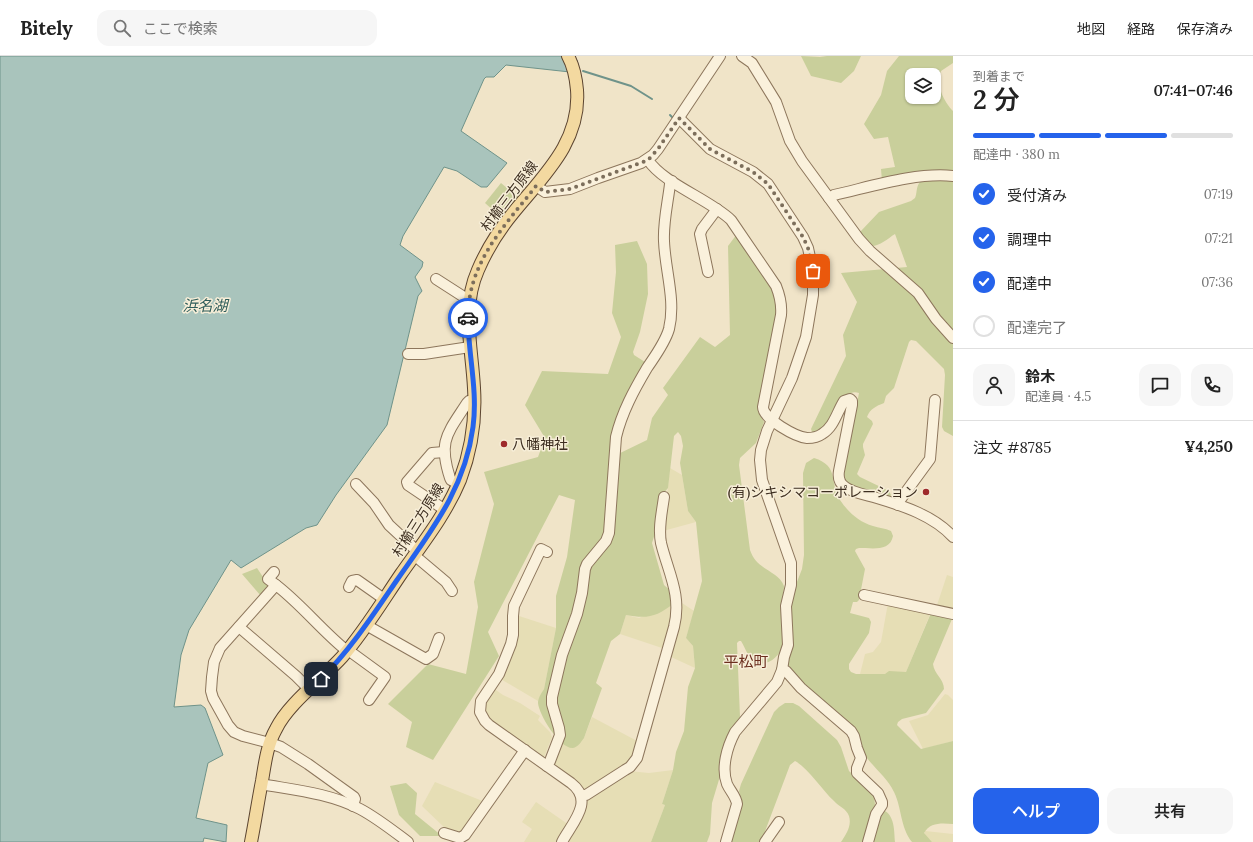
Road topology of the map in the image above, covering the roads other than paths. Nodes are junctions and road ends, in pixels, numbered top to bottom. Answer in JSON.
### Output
{"nodes":[{"id":1,"x":568,"y":56,"type":"edge"},
{"id":2,"x":742,"y":56,"type":"edge"},
{"id":3,"x":715,"y":58,"type":"edge"},
{"id":4,"x":679,"y":118,"type":"junction"},
{"id":5,"x":648,"y":160,"type":"junction"},
{"id":6,"x":953,"y":176,"type":"edge"},
{"id":7,"x":672,"y":181,"type":"junction"},
{"id":8,"x":536,"y":186,"type":"junction"},
{"id":9,"x":829,"y":198,"type":"junction"},
{"id":10,"x":717,"y":209,"type":"junction"},
{"id":11,"x":708,"y":272,"type":"dead end"},
{"id":12,"x":436,"y":279,"type":"dead end"},
{"id":13,"x":469,"y":298,"type":"junction"},
{"id":14,"x":953,"y":338,"type":"edge"},
{"id":15,"x":470,"y":347,"type":"junction"},
{"id":16,"x":408,"y":354,"type":"dead end"},
{"id":17,"x":475,"y":400,"type":"junction"},
{"id":18,"x":935,"y":400,"type":"dead end"},
{"id":19,"x":772,"y":421,"type":"junction"},
{"id":20,"x":444,"y":452,"type":"junction"},
{"id":21,"x":356,"y":484,"type":"dead end"},
{"id":22,"x":458,"y":484,"type":"junction"},
{"id":23,"x":664,"y":497,"type":"dead end"},
{"id":24,"x":898,"y":505,"type":"junction"},
{"id":25,"x":445,"y":510,"type":"junction"},
{"id":26,"x":953,"y":537,"type":"edge"},
{"id":27,"x":547,"y":552,"type":"dead end"},
{"id":28,"x":415,"y":553,"type":"junction"},
{"id":29,"x":274,"y":572,"type":"dead end"},
{"id":30,"x":276,"y":585,"type":"junction"},
{"id":31,"x":349,"y":588,"type":"dead end"},
{"id":32,"x":452,"y":591,"type":"dead end"},
{"id":33,"x":864,"y":596,"type":"dead end"},
{"id":34,"x":384,"y":599,"type":"junction"},
{"id":35,"x":953,"y":614,"type":"edge"},
{"id":36,"x":366,"y":625,"type":"junction"},
{"id":37,"x":238,"y":626,"type":"junction"},
{"id":38,"x":439,"y":638,"type":"dead end"},
{"id":39,"x":348,"y":650,"type":"junction"},
{"id":40,"x":782,"y":670,"type":"junction"},
{"id":41,"x":310,"y":690,"type":"junction"},
{"id":42,"x":369,"y":700,"type":"dead end"},
{"id":43,"x":270,"y":743,"type":"junction"},
{"id":44,"x":525,"y":750,"type":"junction"},
{"id":45,"x":547,"y":766,"type":"junction"},
{"id":46,"x":261,"y":784,"type":"junction"},
{"id":47,"x":582,"y":796,"type":"junction"},
{"id":48,"x":353,"y":806,"type":"junction"},
{"id":49,"x":779,"y":822,"type":"dead end"},
{"id":50,"x":444,"y":833,"type":"dead end"},
{"id":51,"x":251,"y":842,"type":"edge"},
{"id":52,"x":408,"y":842,"type":"edge"},
{"id":53,"x":562,"y":842,"type":"edge"},
{"id":54,"x":726,"y":842,"type":"edge"},
{"id":55,"x":765,"y":842,"type":"edge"},
{"id":56,"x":868,"y":842,"type":"edge"}],
"edges":[{"from":1,"to":8,"type":"main road","name":"村櫛三方原線"},
{"from":2,"to":9,"type":"street"},
{"from":3,"to":4,"type":"street"},
{"from":4,"to":5,"type":"street"},
{"from":4,"to":19,"type":"street"},
{"from":5,"to":7,"type":"street"},
{"from":5,"to":8,"type":"street"},
{"from":6,"to":9,"type":"street"},
{"from":7,"to":10,"type":"street"},
{"from":7,"to":45,"type":"street"},
{"from":8,"to":13,"type":"main road","name":"村櫛三方原線"},
{"from":9,"to":14,"type":"street"},
{"from":10,"to":11,"type":"street"},
{"from":10,"to":19,"type":"street"},
{"from":12,"to":13,"type":"street"},
{"from":13,"to":15,"type":"main road","name":"村櫛三方原線"},
{"from":15,"to":16,"type":"street"},
{"from":15,"to":17,"type":"main road","name":"村櫛三方原線"},
{"from":17,"to":20,"type":"street"},
{"from":17,"to":22,"type":"main road","name":"村櫛三方原線"},
{"from":18,"to":24,"type":"street"},
{"from":19,"to":24,"type":"street"},
{"from":19,"to":40,"type":"street"},
{"from":20,"to":22,"type":"street"},
{"from":20,"to":25,"type":"street"},
{"from":21,"to":28,"type":"street"},
{"from":22,"to":25,"type":"main road","name":"村櫛三方原線"},
{"from":23,"to":47,"type":"street"},
{"from":24,"to":26,"type":"street"},
{"from":25,"to":28,"type":"main road","name":"村櫛三方原線"},
{"from":27,"to":44,"type":"street"},
{"from":28,"to":32,"type":"street"},
{"from":28,"to":34,"type":"main road","name":"村櫛三方原線"},
{"from":29,"to":30,"type":"street"},
{"from":30,"to":37,"type":"street"},
{"from":30,"to":39,"type":"street"},
{"from":31,"to":34,"type":"street"},
{"from":33,"to":35,"type":"street"},
{"from":34,"to":36,"type":"main road","name":"村櫛三方原線"},
{"from":36,"to":38,"type":"street"},
{"from":36,"to":39,"type":"main road","name":"村櫛三方原線"},
{"from":37,"to":41,"type":"street"},
{"from":37,"to":43,"type":"street"},
{"from":39,"to":41,"type":"main road","name":"村櫛三方原線"},
{"from":39,"to":42,"type":"street"},
{"from":40,"to":54,"type":"street"},
{"from":40,"to":56,"type":"street"},
{"from":41,"to":43,"type":"main road","name":"村櫛三方原線"},
{"from":43,"to":46,"type":"main road","name":"村櫛三方原線"},
{"from":43,"to":48,"type":"street"},
{"from":44,"to":45,"type":"street"},
{"from":44,"to":50,"type":"street"},
{"from":45,"to":47,"type":"street"},
{"from":46,"to":48,"type":"street"},
{"from":46,"to":51,"type":"main road","name":"村櫛三方原線"},
{"from":47,"to":53,"type":"street"},
{"from":48,"to":52,"type":"street"},
{"from":49,"to":55,"type":"street"}]}
